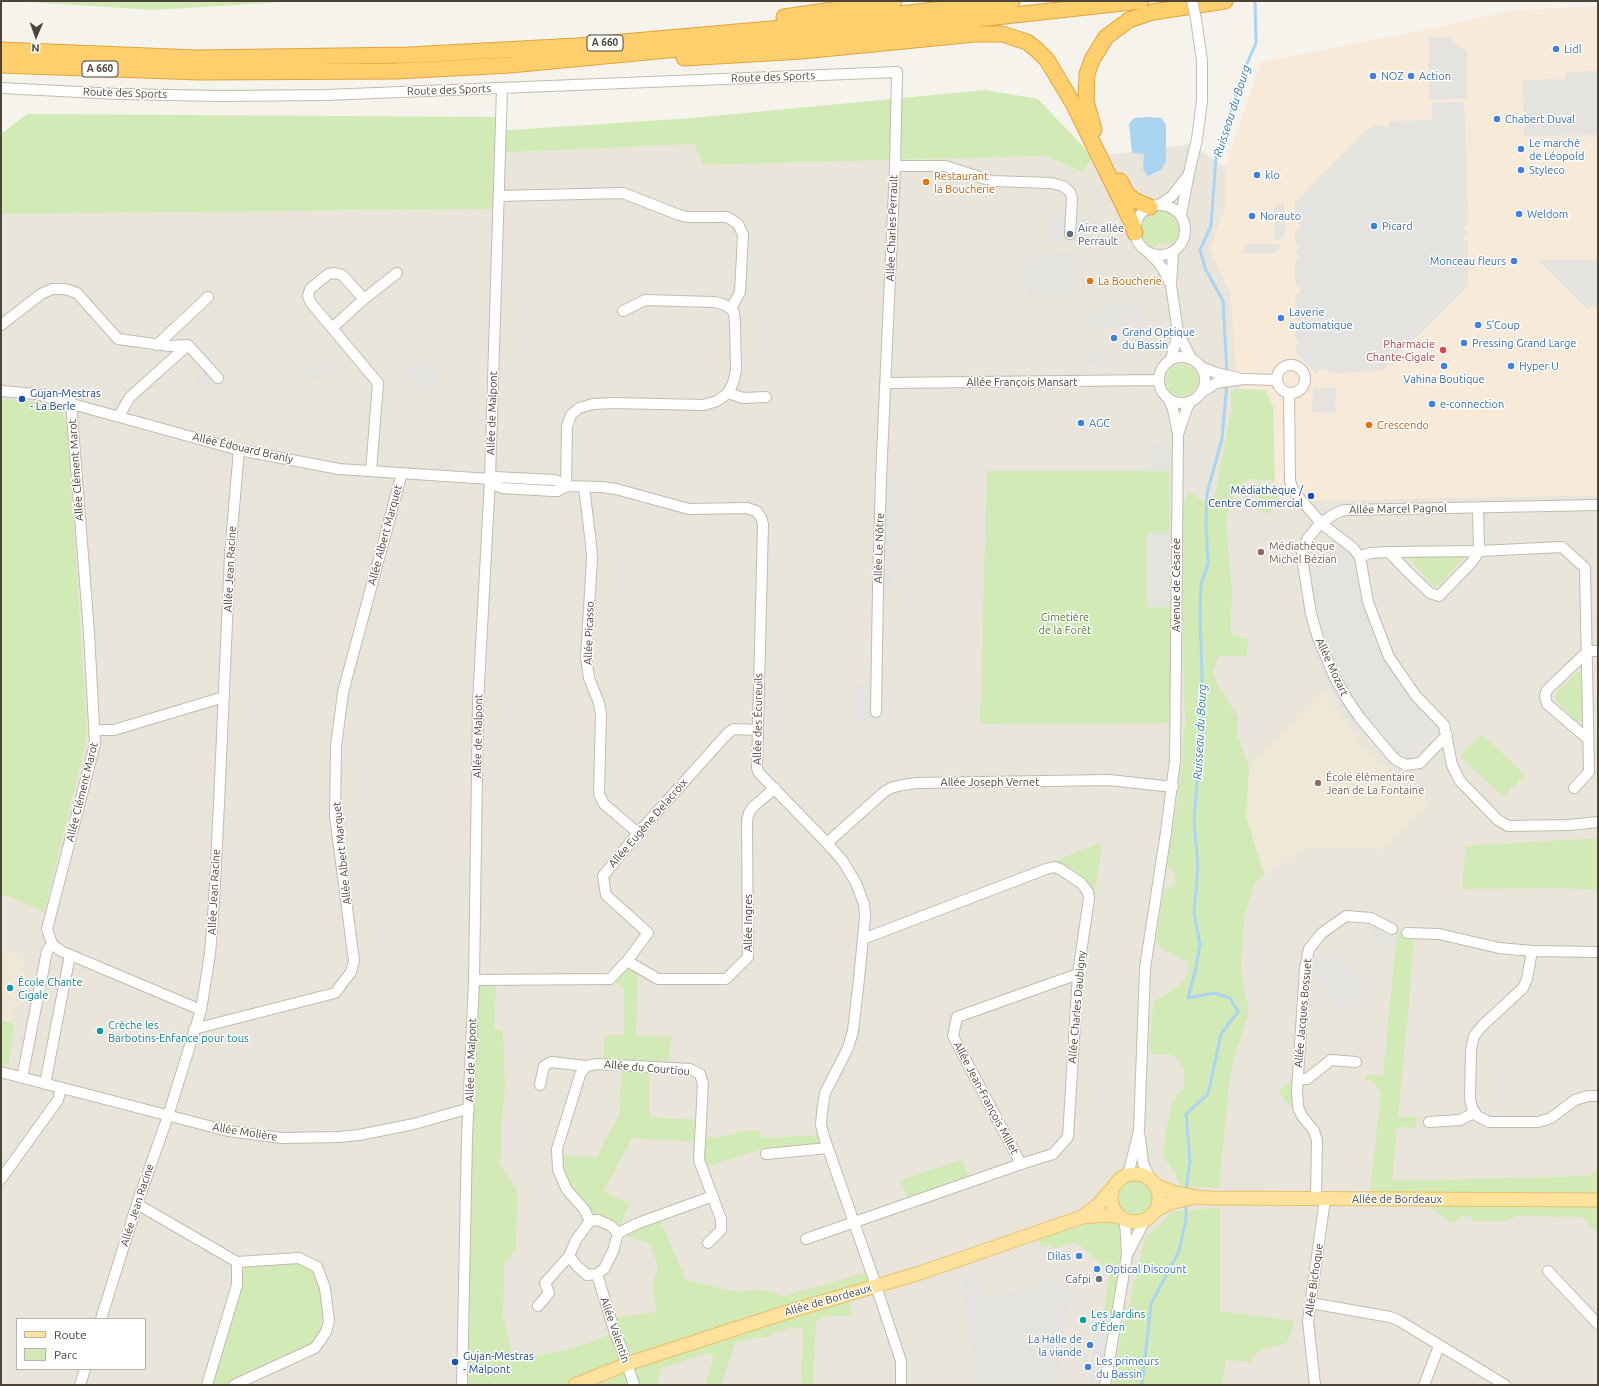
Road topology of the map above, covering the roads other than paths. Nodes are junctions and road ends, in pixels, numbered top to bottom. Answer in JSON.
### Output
{"nodes":[{"id":1,"x":894,"y":1,"type":"edge"},
{"id":2,"x":1012,"y":1,"type":"edge"},
{"id":3,"x":1141,"y":1,"type":"edge"},
{"id":4,"x":1192,"y":1,"type":"edge"},
{"id":5,"x":1225,"y":1,"type":"edge"},
{"id":6,"x":1,"y":50,"type":"edge"},
{"id":7,"x":409,"y":54,"type":"junction"},
{"id":8,"x":1,"y":65,"type":"edge"},
{"id":9,"x":510,"y":65,"type":"junction"},
{"id":10,"x":897,"y":72,"type":"joint"},
{"id":11,"x":1,"y":88,"type":"edge"},
{"id":12,"x":502,"y":88,"type":"junction"},
{"id":13,"x":895,"y":166,"type":"junction"},
{"id":14,"x":1189,"y":173,"type":"junction"},
{"id":15,"x":499,"y":196,"type":"junction"},
{"id":16,"x":1154,"y":206,"type":"junction"},
{"id":17,"x":1181,"y":215,"type":"junction"},
{"id":18,"x":1135,"y":233,"type":"junction"},
{"id":19,"x":1070,"y":234,"type":"dead end"},
{"id":20,"x":1173,"y":252,"type":"junction"},
{"id":21,"x":1149,"y":253,"type":"junction"},
{"id":22,"x":397,"y":273,"type":"dead end"},
{"id":23,"x":1171,"y":285,"type":"junction"},
{"id":24,"x":208,"y":297,"type":"dead end"},
{"id":25,"x":364,"y":299,"type":"junction"},
{"id":26,"x":731,"y":309,"type":"junction"},
{"id":27,"x":623,"y":311,"type":"dead end"},
{"id":28,"x":1,"y":325,"type":"edge"},
{"id":29,"x":332,"y":328,"type":"junction"},
{"id":30,"x":1178,"y":332,"type":"junction"},
{"id":31,"x":157,"y":344,"type":"junction"},
{"id":32,"x":188,"y":345,"type":"junction"},
{"id":33,"x":1191,"y":358,"type":"junction"},
{"id":34,"x":1171,"y":359,"type":"junction"},
{"id":35,"x":1202,"y":367,"type":"junction"},
{"id":36,"x":218,"y":378,"type":"dead end"},
{"id":37,"x":1216,"y":378,"type":"junction"},
{"id":38,"x":1159,"y":380,"type":"junction"},
{"id":39,"x":1277,"y":380,"type":"junction"},
{"id":40,"x":886,"y":383,"type":"junction"},
{"id":41,"x":1,"y":391,"type":"edge"},
{"id":42,"x":1202,"y":392,"type":"junction"},
{"id":43,"x":728,"y":393,"type":"junction"},
{"id":44,"x":1289,"y":393,"type":"junction"},
{"id":45,"x":766,"y":397,"type":"dead end"},
{"id":46,"x":1168,"y":398,"type":"junction"},
{"id":47,"x":1191,"y":401,"type":"junction"},
{"id":48,"x":71,"y":402,"type":"junction"},
{"id":49,"x":119,"y":416,"type":"junction"},
{"id":50,"x":1178,"y":434,"type":"junction"},
{"id":51,"x":239,"y":450,"type":"junction"},
{"id":52,"x":371,"y":471,"type":"junction"},
{"id":53,"x":402,"y":473,"type":"junction"},
{"id":54,"x":490,"y":479,"type":"junction"},
{"id":55,"x":566,"y":486,"type":"junction"},
{"id":56,"x":584,"y":487,"type":"junction"},
{"id":57,"x":1598,"y":505,"type":"edge"},
{"id":58,"x":1478,"y":508,"type":"junction"},
{"id":59,"x":1322,"y":524,"type":"junction"},
{"id":60,"x":1478,"y":551,"type":"junction"},
{"id":61,"x":1389,"y":552,"type":"junction"},
{"id":62,"x":1360,"y":557,"type":"junction"},
{"id":63,"x":1588,"y":651,"type":"junction"},
{"id":64,"x":1598,"y":651,"type":"edge"},
{"id":65,"x":224,"y":698,"type":"junction"},
{"id":66,"x":876,"y":712,"type":"dead end"},
{"id":67,"x":95,"y":730,"type":"junction"},
{"id":68,"x":756,"y":730,"type":"junction"},
{"id":69,"x":1446,"y":730,"type":"junction"},
{"id":70,"x":1588,"y":739,"type":"junction"},
{"id":71,"x":1172,"y":787,"type":"junction"},
{"id":72,"x":774,"y":788,"type":"junction"},
{"id":73,"x":1574,"y":788,"type":"dead end"},
{"id":74,"x":1598,"y":822,"type":"edge"},
{"id":75,"x":638,"y":833,"type":"junction"},
{"id":76,"x":827,"y":843,"type":"junction"},
{"id":77,"x":1392,"y":929,"type":"dead end"},
{"id":78,"x":1407,"y":933,"type":"dead end"},
{"id":79,"x":863,"y":939,"type":"junction"},
{"id":80,"x":52,"y":944,"type":"junction"},
{"id":81,"x":1532,"y":951,"type":"junction"},
{"id":82,"x":1598,"y":952,"type":"edge"},
{"id":83,"x":70,"y":955,"type":"junction"},
{"id":84,"x":627,"y":961,"type":"junction"},
{"id":85,"x":1078,"y":974,"type":"junction"},
{"id":86,"x":474,"y":980,"type":"junction"},
{"id":87,"x":201,"y":1010,"type":"junction"},
{"id":88,"x":194,"y":1029,"type":"junction"},
{"id":89,"x":1356,"y":1062,"type":"dead end"},
{"id":90,"x":586,"y":1066,"type":"junction"},
{"id":91,"x":1,"y":1072,"type":"edge"},
{"id":92,"x":22,"y":1078,"type":"junction"},
{"id":93,"x":1298,"y":1079,"type":"junction"},
{"id":94,"x":46,"y":1084,"type":"junction"},
{"id":95,"x":540,"y":1085,"type":"dead end"},
{"id":96,"x":61,"y":1088,"type":"junction"},
{"id":97,"x":1598,"y":1096,"type":"edge"},
{"id":98,"x":469,"y":1110,"type":"junction"},
{"id":99,"x":1474,"y":1113,"type":"junction"},
{"id":100,"x":168,"y":1116,"type":"junction"},
{"id":101,"x":1429,"y":1122,"type":"dead end"},
{"id":102,"x":1139,"y":1131,"type":"junction"},
{"id":103,"x":828,"y":1148,"type":"junction"},
{"id":104,"x":766,"y":1154,"type":"dead end"},
{"id":105,"x":1021,"y":1164,"type":"junction"},
{"id":106,"x":1128,"y":1175,"type":"junction"},
{"id":107,"x":1,"y":1180,"type":"edge"},
{"id":108,"x":1152,"y":1182,"type":"junction"},
{"id":109,"x":1111,"y":1190,"type":"junction"},
{"id":110,"x":713,"y":1196,"type":"junction"},
{"id":111,"x":1178,"y":1198,"type":"junction"},
{"id":112,"x":1321,"y":1199,"type":"junction"},
{"id":113,"x":1598,"y":1200,"type":"edge"},
{"id":114,"x":137,"y":1204,"type":"junction"},
{"id":115,"x":1156,"y":1210,"type":"junction"},
{"id":116,"x":1082,"y":1218,"type":"junction"},
{"id":117,"x":1122,"y":1219,"type":"junction"},
{"id":118,"x":590,"y":1220,"type":"junction"},
{"id":119,"x":1145,"y":1220,"type":"junction"},
{"id":120,"x":854,"y":1222,"type":"junction"},
{"id":121,"x":618,"y":1233,"type":"junction"},
{"id":122,"x":806,"y":1239,"type":"dead end"},
{"id":123,"x":708,"y":1243,"type":"dead end"},
{"id":124,"x":1128,"y":1255,"type":"junction"},
{"id":125,"x":569,"y":1256,"type":"junction"},
{"id":126,"x":237,"y":1262,"type":"junction"},
{"id":127,"x":1548,"y":1271,"type":"dead end"},
{"id":128,"x":597,"y":1274,"type":"junction"},
{"id":129,"x":876,"y":1286,"type":"junction"},
{"id":130,"x":1311,"y":1303,"type":"junction"},
{"id":131,"x":538,"y":1306,"type":"dead end"},
{"id":132,"x":101,"y":1318,"type":"edge"},
{"id":133,"x":1598,"y":1324,"type":"edge"},
{"id":134,"x":1439,"y":1346,"type":"junction"},
{"id":135,"x":627,"y":1364,"type":"junction"},
{"id":136,"x":85,"y":1370,"type":"edge"},
{"id":137,"x":80,"y":1385,"type":"edge"},
{"id":138,"x":207,"y":1385,"type":"edge"},
{"id":139,"x":234,"y":1385,"type":"edge"},
{"id":140,"x":462,"y":1385,"type":"edge"},
{"id":141,"x":575,"y":1385,"type":"edge"},
{"id":142,"x":634,"y":1385,"type":"edge"},
{"id":143,"x":900,"y":1385,"type":"edge"},
{"id":144,"x":1105,"y":1385,"type":"edge"},
{"id":145,"x":1315,"y":1385,"type":"edge"},
{"id":146,"x":1424,"y":1385,"type":"edge"},
{"id":147,"x":1505,"y":1385,"type":"edge"}],
"edges":[{"from":1,"to":7,"type":"highway"},
{"from":2,"to":7,"type":"highway","number":"A 660"},
{"from":3,"to":9,"type":"highway","number":"A 660"},
{"from":4,"to":14,"type":"street","bridge":true},
{"from":5,"to":16,"type":"highway"},
{"from":6,"to":7,"type":"highway","number":"A 660"},
{"from":8,"to":9,"type":"highway","number":"A 660"},
{"from":9,"to":18,"type":"highway"},
{"from":10,"to":12,"type":"street","name":"Route des Sports"},
{"from":10,"to":13,"type":"street","name":"Allée Charles Perrault"},
{"from":11,"to":12,"type":"street","name":"Route des Sports"},
{"from":12,"to":15,"type":"street","name":"Allée de Malpont"},
{"from":13,"to":19,"type":"street"},
{"from":13,"to":40,"type":"street","name":"Allée Charles Perrault"},
{"from":14,"to":16,"type":"street"},
{"from":14,"to":17,"type":"street"},
{"from":15,"to":26,"type":"street"},
{"from":15,"to":54,"type":"street","name":"Allée de Malpont"},
{"from":16,"to":17,"type":"street"},
{"from":16,"to":18,"type":"street"},
{"from":17,"to":20,"type":"street"},
{"from":18,"to":21,"type":"street"},
{"from":20,"to":21,"type":"street"},
{"from":20,"to":23,"type":"street"},
{"from":21,"to":23,"type":"street"},
{"from":22,"to":25,"type":"street"},
{"from":23,"to":30,"type":"street"},
{"from":24,"to":31,"type":"street"},
{"from":25,"to":29,"type":"street"},
{"from":25,"to":29,"type":"street"},
{"from":26,"to":27,"type":"street"},
{"from":26,"to":43,"type":"street"},
{"from":28,"to":31,"type":"street"},
{"from":29,"to":52,"type":"street"},
{"from":30,"to":33,"type":"street"},
{"from":30,"to":34,"type":"street"},
{"from":31,"to":32,"type":"street"},
{"from":32,"to":36,"type":"street"},
{"from":32,"to":49,"type":"street"},
{"from":33,"to":34,"type":"street"},
{"from":33,"to":35,"type":"street"},
{"from":34,"to":38,"type":"street"},
{"from":35,"to":37,"type":"street"},
{"from":35,"to":42,"type":"street"},
{"from":37,"to":39,"type":"street"},
{"from":37,"to":42,"type":"street"},
{"from":38,"to":40,"type":"street","name":"Allée François Mansart"},
{"from":38,"to":46,"type":"street"},
{"from":39,"to":44,"type":"street"},
{"from":39,"to":44,"type":"street"},
{"from":40,"to":66,"type":"street","name":"Allée Le Nôtre"},
{"from":41,"to":48,"type":"street","name":"Allée Édouard Branly"},
{"from":42,"to":47,"type":"street"},
{"from":43,"to":45,"type":"street"},
{"from":43,"to":55,"type":"street"},
{"from":44,"to":59,"type":"street"},
{"from":46,"to":47,"type":"street"},
{"from":46,"to":50,"type":"street","name":"Avenue de Césarée"},
{"from":47,"to":50,"type":"street","name":"Avenue de Césarée"},
{"from":48,"to":49,"type":"street","name":"Allée Édouard Branly"},
{"from":48,"to":67,"type":"street","name":"Allée Clément Marot"},
{"from":49,"to":51,"type":"street","name":"Allée Édouard Branly"},
{"from":50,"to":71,"type":"street","name":"Avenue de Césarée"},
{"from":51,"to":52,"type":"street","name":"Allée Édouard Branly"},
{"from":51,"to":65,"type":"street","name":"Allée Jean Racine"},
{"from":52,"to":53,"type":"street","name":"Allée Édouard Branly"},
{"from":53,"to":54,"type":"street","name":"Allée Édouard Branly"},
{"from":53,"to":88,"type":"street","name":"Allée Albert Marquet"},
{"from":54,"to":55,"type":"street","name":"Allée des Écureuils"},
{"from":54,"to":86,"type":"street","name":"Allée de Malpont"},
{"from":55,"to":56,"type":"street","name":"Allée des Écureuils"},
{"from":56,"to":68,"type":"street","name":"Allée des Écureuils"},
{"from":56,"to":75,"type":"street","name":"Allée Picasso"},
{"from":57,"to":58,"type":"street","name":"Allée Marcel Pagnol"},
{"from":58,"to":59,"type":"street","name":"Allée Marcel Pagnol"},
{"from":58,"to":60,"type":"street"},
{"from":59,"to":62,"type":"street"},
{"from":59,"to":69,"type":"street","name":"Allée Mozart"},
{"from":60,"to":61,"type":"street"},
{"from":60,"to":61,"type":"street"},
{"from":60,"to":63,"type":"street"},
{"from":61,"to":62,"type":"street"},
{"from":62,"to":69,"type":"street"},
{"from":63,"to":64,"type":"street"},
{"from":63,"to":70,"type":"street"},
{"from":63,"to":70,"type":"street"},
{"from":65,"to":67,"type":"street"},
{"from":65,"to":87,"type":"street","name":"Allée Jean Racine"},
{"from":67,"to":80,"type":"street","name":"Allée Clément Marot"},
{"from":68,"to":72,"type":"street","name":"Allée des Écureuils"},
{"from":68,"to":75,"type":"street","name":"Allée Eugène Delacroix"},
{"from":69,"to":74,"type":"street"},
{"from":70,"to":73,"type":"street"},
{"from":71,"to":76,"type":"street","name":"Allée Joseph Vernet"},
{"from":71,"to":102,"type":"street","name":"Avenue de Césarée"},
{"from":72,"to":76,"type":"street","name":"Allée des Écureuils"},
{"from":72,"to":84,"type":"street","name":"Allée Ingres"},
{"from":75,"to":84,"type":"street","name":"Allée Eugène Delacroix"},
{"from":76,"to":79,"type":"street","name":"Allée des Écureuils"},
{"from":77,"to":93,"type":"street","name":"Allée Jacques Bossuet"},
{"from":78,"to":81,"type":"street"},
{"from":79,"to":85,"type":"street","name":"Allée Charles Daubigny"},
{"from":79,"to":103,"type":"street","name":"Allée des Écureuils"},
{"from":80,"to":83,"type":"street"},
{"from":80,"to":92,"type":"street"},
{"from":81,"to":82,"type":"street"},
{"from":81,"to":99,"type":"street"},
{"from":83,"to":87,"type":"street"},
{"from":83,"to":94,"type":"street"},
{"from":84,"to":86,"type":"street","name":"Allée Eugène Delacroix"},
{"from":85,"to":105,"type":"street","name":"Allée Charles Daubigny"},
{"from":85,"to":105,"type":"street","name":"Allée Jean-François Millet"},
{"from":86,"to":98,"type":"street","name":"Allée de Malpont"},
{"from":87,"to":88,"type":"street","name":"Allée Jean Racine"},
{"from":88,"to":100,"type":"street","name":"Allée Jean Racine"},
{"from":89,"to":93,"type":"street","name":"Allée Jacques Bossuet"},
{"from":90,"to":95,"type":"street"},
{"from":90,"to":110,"type":"street","name":"Allée du Courtiou"},
{"from":90,"to":118,"type":"street"},
{"from":91,"to":92,"type":"street","name":"Allée Molière"},
{"from":92,"to":94,"type":"street","name":"Allée Molière"},
{"from":93,"to":112,"type":"street","name":"Allée Jacques Bossuet"},
{"from":94,"to":96,"type":"street","name":"Allée Molière"},
{"from":96,"to":100,"type":"street","name":"Allée Molière"},
{"from":96,"to":107,"type":"street"},
{"from":97,"to":99,"type":"street"},
{"from":98,"to":100,"type":"street","name":"Allée Molière"},
{"from":98,"to":140,"type":"street","name":"Allée de Malpont"},
{"from":99,"to":101,"type":"street"},
{"from":100,"to":114,"type":"street","name":"Allée Jean Racine"},
{"from":102,"to":106,"type":"street"},
{"from":102,"to":108,"type":"street"},
{"from":103,"to":104,"type":"street"},
{"from":103,"to":120,"type":"street","name":"Allée des Écureuils"},
{"from":105,"to":120,"type":"street","name":"Allée Charles Daubigny"},
{"from":106,"to":108,"type":"main road"},
{"from":106,"to":109,"type":"main road"},
{"from":108,"to":111,"type":"main road","name":"Allée de Bordeaux"},
{"from":108,"to":115,"type":"main road"},
{"from":109,"to":116,"type":"main road","name":"Allée de Bordeaux"},
{"from":109,"to":117,"type":"main road"},
{"from":110,"to":121,"type":"street"},
{"from":110,"to":123,"type":"street"},
{"from":111,"to":112,"type":"main road","name":"Allée de Bordeaux"},
{"from":111,"to":115,"type":"main road"},
{"from":112,"to":113,"type":"main road","name":"Allée de Bordeaux"},
{"from":112,"to":130,"type":"street","name":"Allée Bichoque"},
{"from":114,"to":126,"type":"street"},
{"from":114,"to":132,"type":"street","name":"Allée Jean Racine"},
{"from":115,"to":119,"type":"main road"},
{"from":116,"to":117,"type":"main road","name":"Allée de Bordeaux"},
{"from":116,"to":129,"type":"main road","name":"Allée de Bordeaux"},
{"from":117,"to":119,"type":"main road"},
{"from":117,"to":124,"type":"street"},
{"from":118,"to":121,"type":"street"},
{"from":118,"to":125,"type":"street"},
{"from":119,"to":124,"type":"street"},
{"from":120,"to":122,"type":"street"},
{"from":120,"to":129,"type":"street","name":"Allée des Écureuils"},
{"from":121,"to":128,"type":"street"},
{"from":124,"to":144,"type":"street"},
{"from":125,"to":128,"type":"street"},
{"from":125,"to":131,"type":"street"},
{"from":126,"to":138,"type":"street"},
{"from":126,"to":139,"type":"street"},
{"from":127,"to":133,"type":"street"},
{"from":128,"to":135,"type":"street","name":"Allée Valentin"},
{"from":129,"to":135,"type":"main road","name":"Allée de Bordeaux"},
{"from":129,"to":143,"type":"street","name":"Allée des Écureuils"},
{"from":130,"to":134,"type":"street"},
{"from":130,"to":145,"type":"street","name":"Allée Bichoque"},
{"from":134,"to":146,"type":"street"},
{"from":134,"to":147,"type":"street"},
{"from":135,"to":141,"type":"main road","name":"Allée de Bordeaux"},
{"from":135,"to":142,"type":"street","name":"Allée Valentin"},
{"from":136,"to":137,"type":"street"}]}
